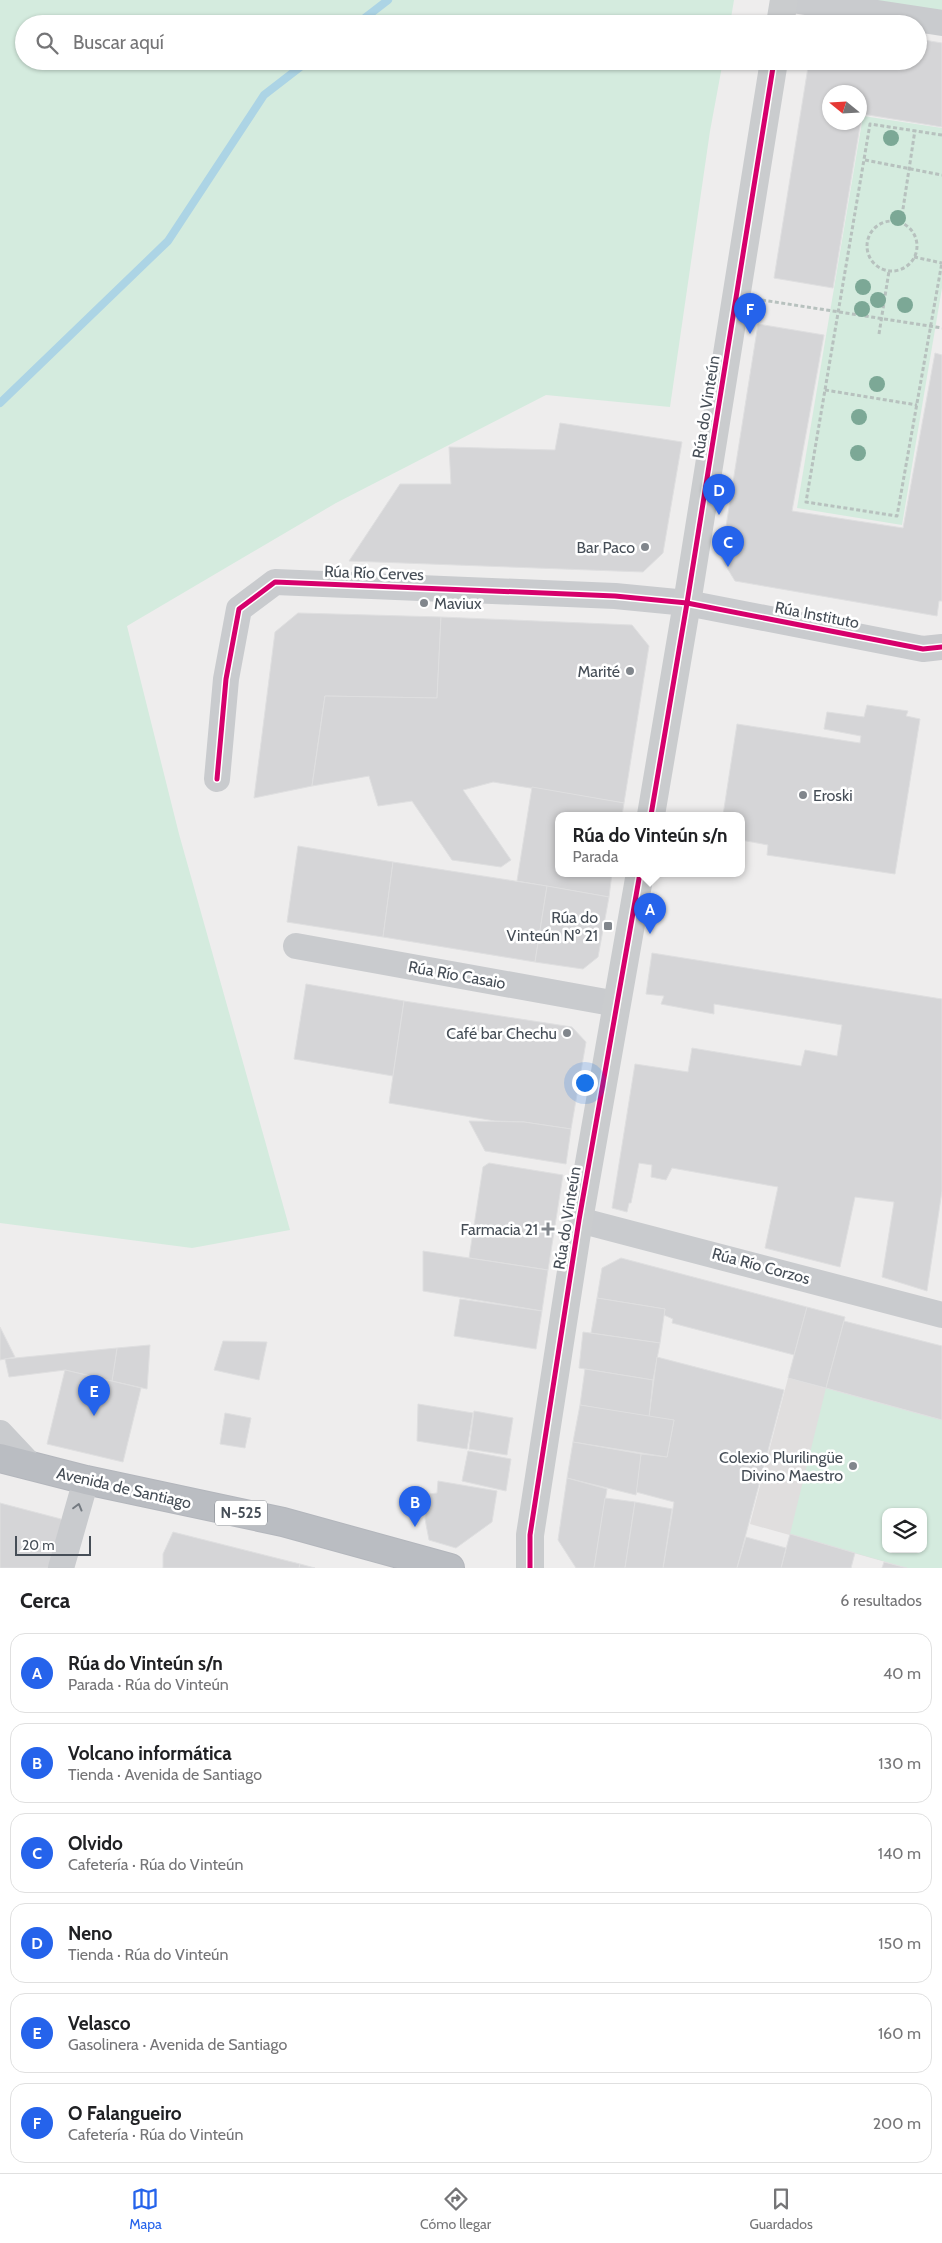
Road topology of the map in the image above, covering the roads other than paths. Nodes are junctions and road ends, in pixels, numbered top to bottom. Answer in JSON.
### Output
{"nodes":[{"id":1,"x":784,"y":0,"type":"edge"},
{"id":2,"x":792,"y":0,"type":"edge"},
{"id":3,"x":782,"y":15,"type":"edge"},
{"id":4,"x":890,"y":15,"type":"edge"},
{"id":5,"x":927,"y":21,"type":"edge"},
{"id":6,"x":942,"y":23,"type":"edge"},
{"id":7,"x":773,"y":70,"type":"edge"},
{"id":8,"x":687,"y":604,"type":"junction"},
{"id":9,"x":942,"y":647,"type":"edge"},
{"id":10,"x":217,"y":779,"type":"dead end"},
{"id":11,"x":651,"y":812,"type":"edge"},
{"id":12,"x":639,"y":877,"type":"edge"},
{"id":13,"x":296,"y":946,"type":"dead end"},
{"id":14,"x":617,"y":1004,"type":"junction"},
{"id":15,"x":579,"y":1220,"type":"junction"},
{"id":16,"x":942,"y":1315,"type":"edge"},
{"id":17,"x":0,"y":1433,"type":"edge"},
{"id":18,"x":0,"y":1458,"type":"edge"},
{"id":19,"x":31,"y":1466,"type":"junction"},
{"id":20,"x":86,"y":1480,"type":"junction"},
{"id":21,"x":61,"y":1568,"type":"edge"},
{"id":22,"x":450,"y":1568,"type":"edge"},
{"id":23,"x":530,"y":1568,"type":"edge"}],
"edges":[{"from":1,"to":3,"type":"street"},
{"from":2,"to":4,"type":"street"},
{"from":5,"to":6,"type":"street"},
{"from":7,"to":8,"type":"street","name":"Rúa do Vinteún"},
{"from":8,"to":9,"type":"street","name":"Rúa Instituto"},
{"from":8,"to":10,"type":"street","name":"Rúa Río Cerves"},
{"from":8,"to":11,"type":"street","name":"Rúa do Vinteún"},
{"from":12,"to":14,"type":"street","name":"Rúa do Vinteún"},
{"from":13,"to":14,"type":"street","name":"Rúa Río Casaio"},
{"from":14,"to":15,"type":"street","name":"Rúa do Vinteún"},
{"from":15,"to":16,"type":"street","name":"Rúa Río Corzos"},
{"from":15,"to":23,"type":"street","name":"Rúa do Vinteún"},
{"from":17,"to":19,"type":"street"},
{"from":18,"to":19,"type":"highway","number":"N-525"},
{"from":19,"to":20,"type":"highway","name":"Avenida de Santiago","number":"N-525"},
{"from":21,"to":20,"type":"street","one_way":true},
{"from":20,"to":22,"type":"highway","name":"Avenida de Santiago","number":"N-525"}]}
